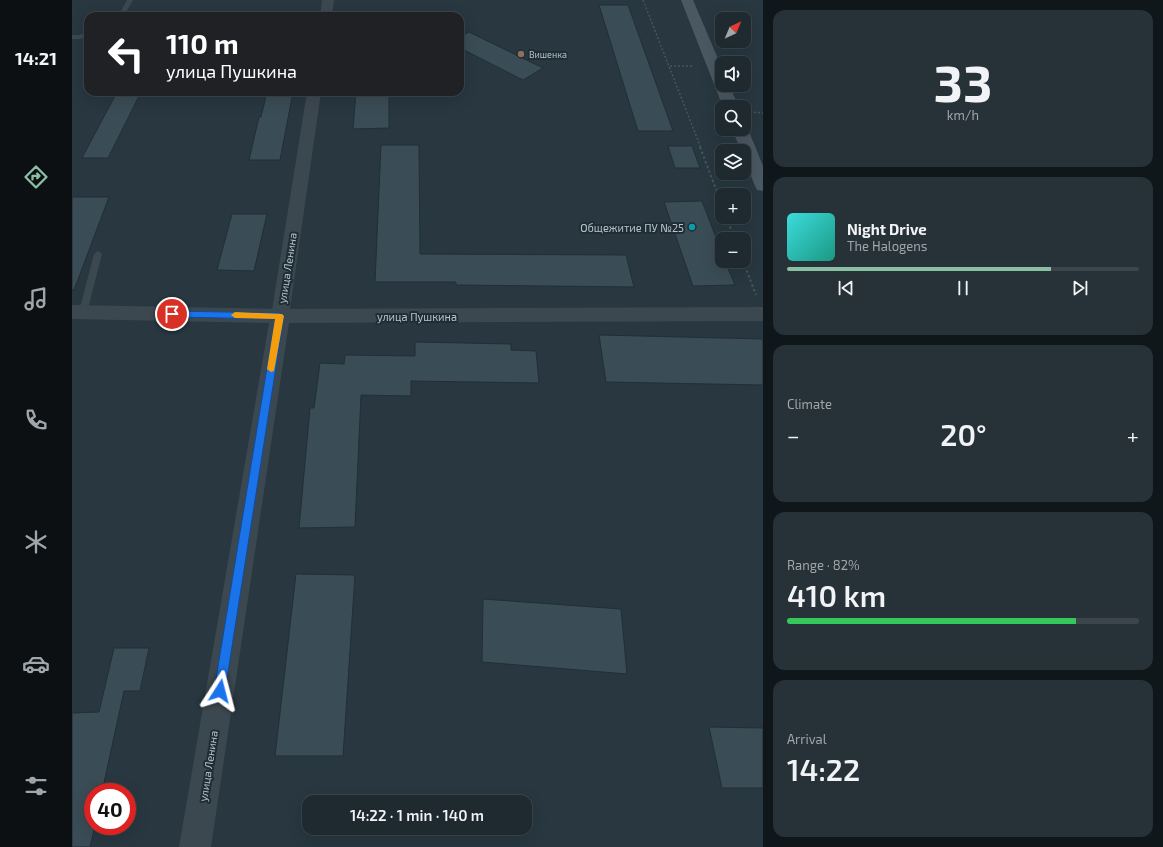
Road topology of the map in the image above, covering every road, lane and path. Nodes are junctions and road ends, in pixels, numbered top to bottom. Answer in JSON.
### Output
{"nodes":[{"id":1,"x":130,"y":0,"type":"edge"},
{"id":2,"x":328,"y":0,"type":"edge"},
{"id":3,"x":643,"y":0,"type":"edge"},
{"id":4,"x":687,"y":0,"type":"edge"},
{"id":5,"x":123,"y":12,"type":"edge"},
{"id":6,"x":326,"y":12,"type":"edge"},
{"id":7,"x":84,"y":36,"type":"edge"},
{"id":8,"x":72,"y":37,"type":"edge"},
{"id":9,"x":670,"y":66,"type":"junction"},
{"id":10,"x":699,"y":66,"type":"dead end"},
{"id":11,"x":313,"y":96,"type":"edge"},
{"id":12,"x":728,"y":100,"type":"edge"},
{"id":13,"x":751,"y":112,"type":"edge"},
{"id":14,"x":763,"y":112,"type":"edge"},
{"id":15,"x":743,"y":136,"type":"edge"},
{"id":16,"x":763,"y":186,"type":"edge"},
{"id":17,"x":716,"y":188,"type":"edge"},
{"id":18,"x":98,"y":254,"type":"dead end"},
{"id":19,"x":746,"y":268,"type":"edge"},
{"id":20,"x":75,"y":312,"type":"edge"},
{"id":21,"x":763,"y":314,"type":"edge"},
{"id":22,"x":280,"y":316,"type":"junction"},
{"id":23,"x":195,"y":847,"type":"edge"}],
"edges":[{"from":1,"to":5,"type":"lane"},
{"from":2,"to":6,"type":"street"},
{"from":3,"to":9,"type":"path"},
{"from":4,"to":12,"type":"main road"},
{"from":7,"to":8,"type":"lane"},
{"from":9,"to":10,"type":"path"},
{"from":9,"to":17,"type":"path"},
{"from":11,"to":22,"type":"street","name":"улица Ленина"},
{"from":13,"to":14,"type":"path"},
{"from":15,"to":16,"type":"main road"},
{"from":18,"to":20,"type":"lane"},
{"from":19,"to":21,"type":"path"},
{"from":20,"to":22,"type":"street","name":"улица Пушкина"},
{"from":21,"to":22,"type":"street","name":"улица Пушкина"},
{"from":22,"to":23,"type":"street","name":"улица Ленина"}]}
